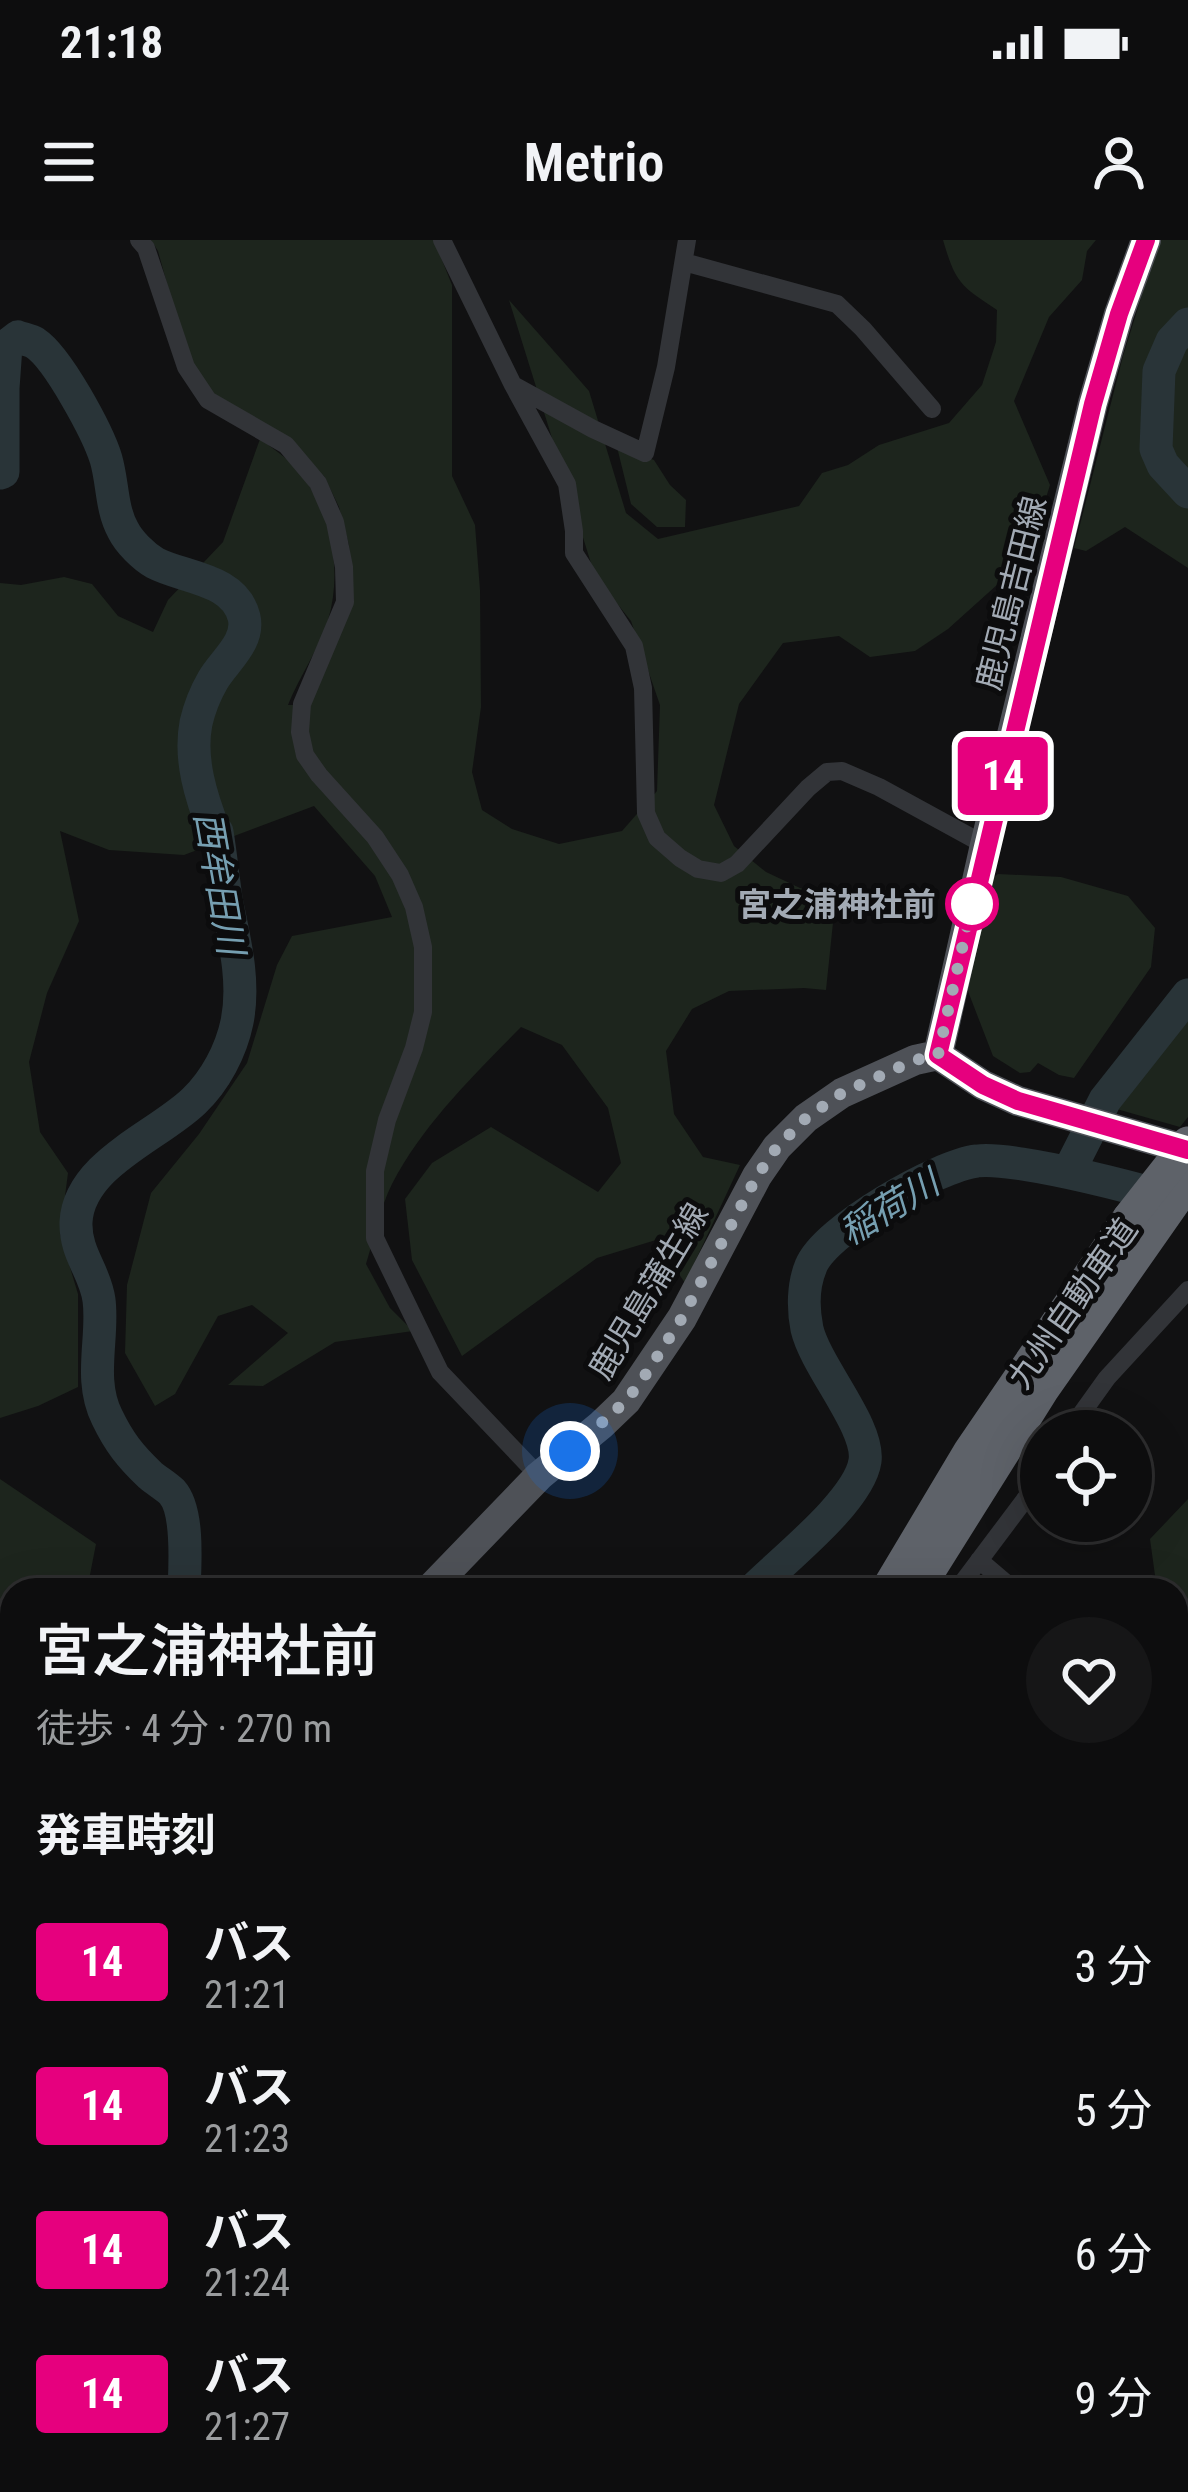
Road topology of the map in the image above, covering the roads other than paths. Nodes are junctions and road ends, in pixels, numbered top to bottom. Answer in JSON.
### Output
{"nodes":[{"id":1,"x":140,"y":240,"type":"edge"},
{"id":2,"x":442,"y":240,"type":"edge"},
{"id":3,"x":687,"y":240,"type":"edge"},
{"id":4,"x":1146,"y":240,"type":"edge"},
{"id":5,"x":684,"y":262,"type":"junction"},
{"id":6,"x":513,"y":385,"type":"junction"},
{"id":7,"x":932,"y":409,"type":"dead end"},
{"id":8,"x":986,"y":845,"type":"junction"},
{"id":9,"x":938,"y":1055,"type":"junction"},
{"id":10,"x":1188,"y":1146,"type":"edge"},
{"id":11,"x":1188,"y":1182,"type":"edge"},
{"id":12,"x":1162,"y":1222,"type":"edge"},
{"id":13,"x":1188,"y":1290,"type":"edge"},
{"id":14,"x":1084,"y":1410,"type":"edge"},
{"id":15,"x":539,"y":1476,"type":"junction"},
{"id":16,"x":1020,"y":1506,"type":"edge"},
{"id":17,"x":979,"y":1560,"type":"junction"},
{"id":18,"x":441,"y":1578,"type":"edge"},
{"id":19,"x":894,"y":1578,"type":"edge"},
{"id":20,"x":924,"y":1578,"type":"edge"},
{"id":21,"x":965,"y":1578,"type":"edge"},
{"id":22,"x":1000,"y":1578,"type":"edge"}],
"edges":[{"from":1,"to":15,"type":"street"},
{"from":2,"to":6,"type":"street"},
{"from":3,"to":5,"type":"street"},
{"from":4,"to":8,"type":"main road","name":"鹿児島吉田線"},
{"from":5,"to":6,"type":"street"},
{"from":5,"to":7,"type":"street"},
{"from":6,"to":8,"type":"street"},
{"from":8,"to":9,"type":"main road","name":"鹿児島吉田線"},
{"from":9,"to":10,"type":"main road"},
{"from":9,"to":15,"type":"main road","name":"鹿児島蒲生線"},
{"from":10,"to":12,"type":"highway","name":"九州自動車道","bridge":true},
{"from":11,"to":12,"type":"highway","name":"九州自動車道"},
{"from":12,"to":19,"type":"highway","name":"九州自動車道"},
{"from":12,"to":20,"type":"highway","name":"九州自動車道"},
{"from":13,"to":14,"type":"street"},
{"from":15,"to":18,"type":"main road","name":"鹿児島蒲生線"},
{"from":16,"to":17,"type":"street"},
{"from":17,"to":21,"type":"street"},
{"from":17,"to":22,"type":"street"}]}
